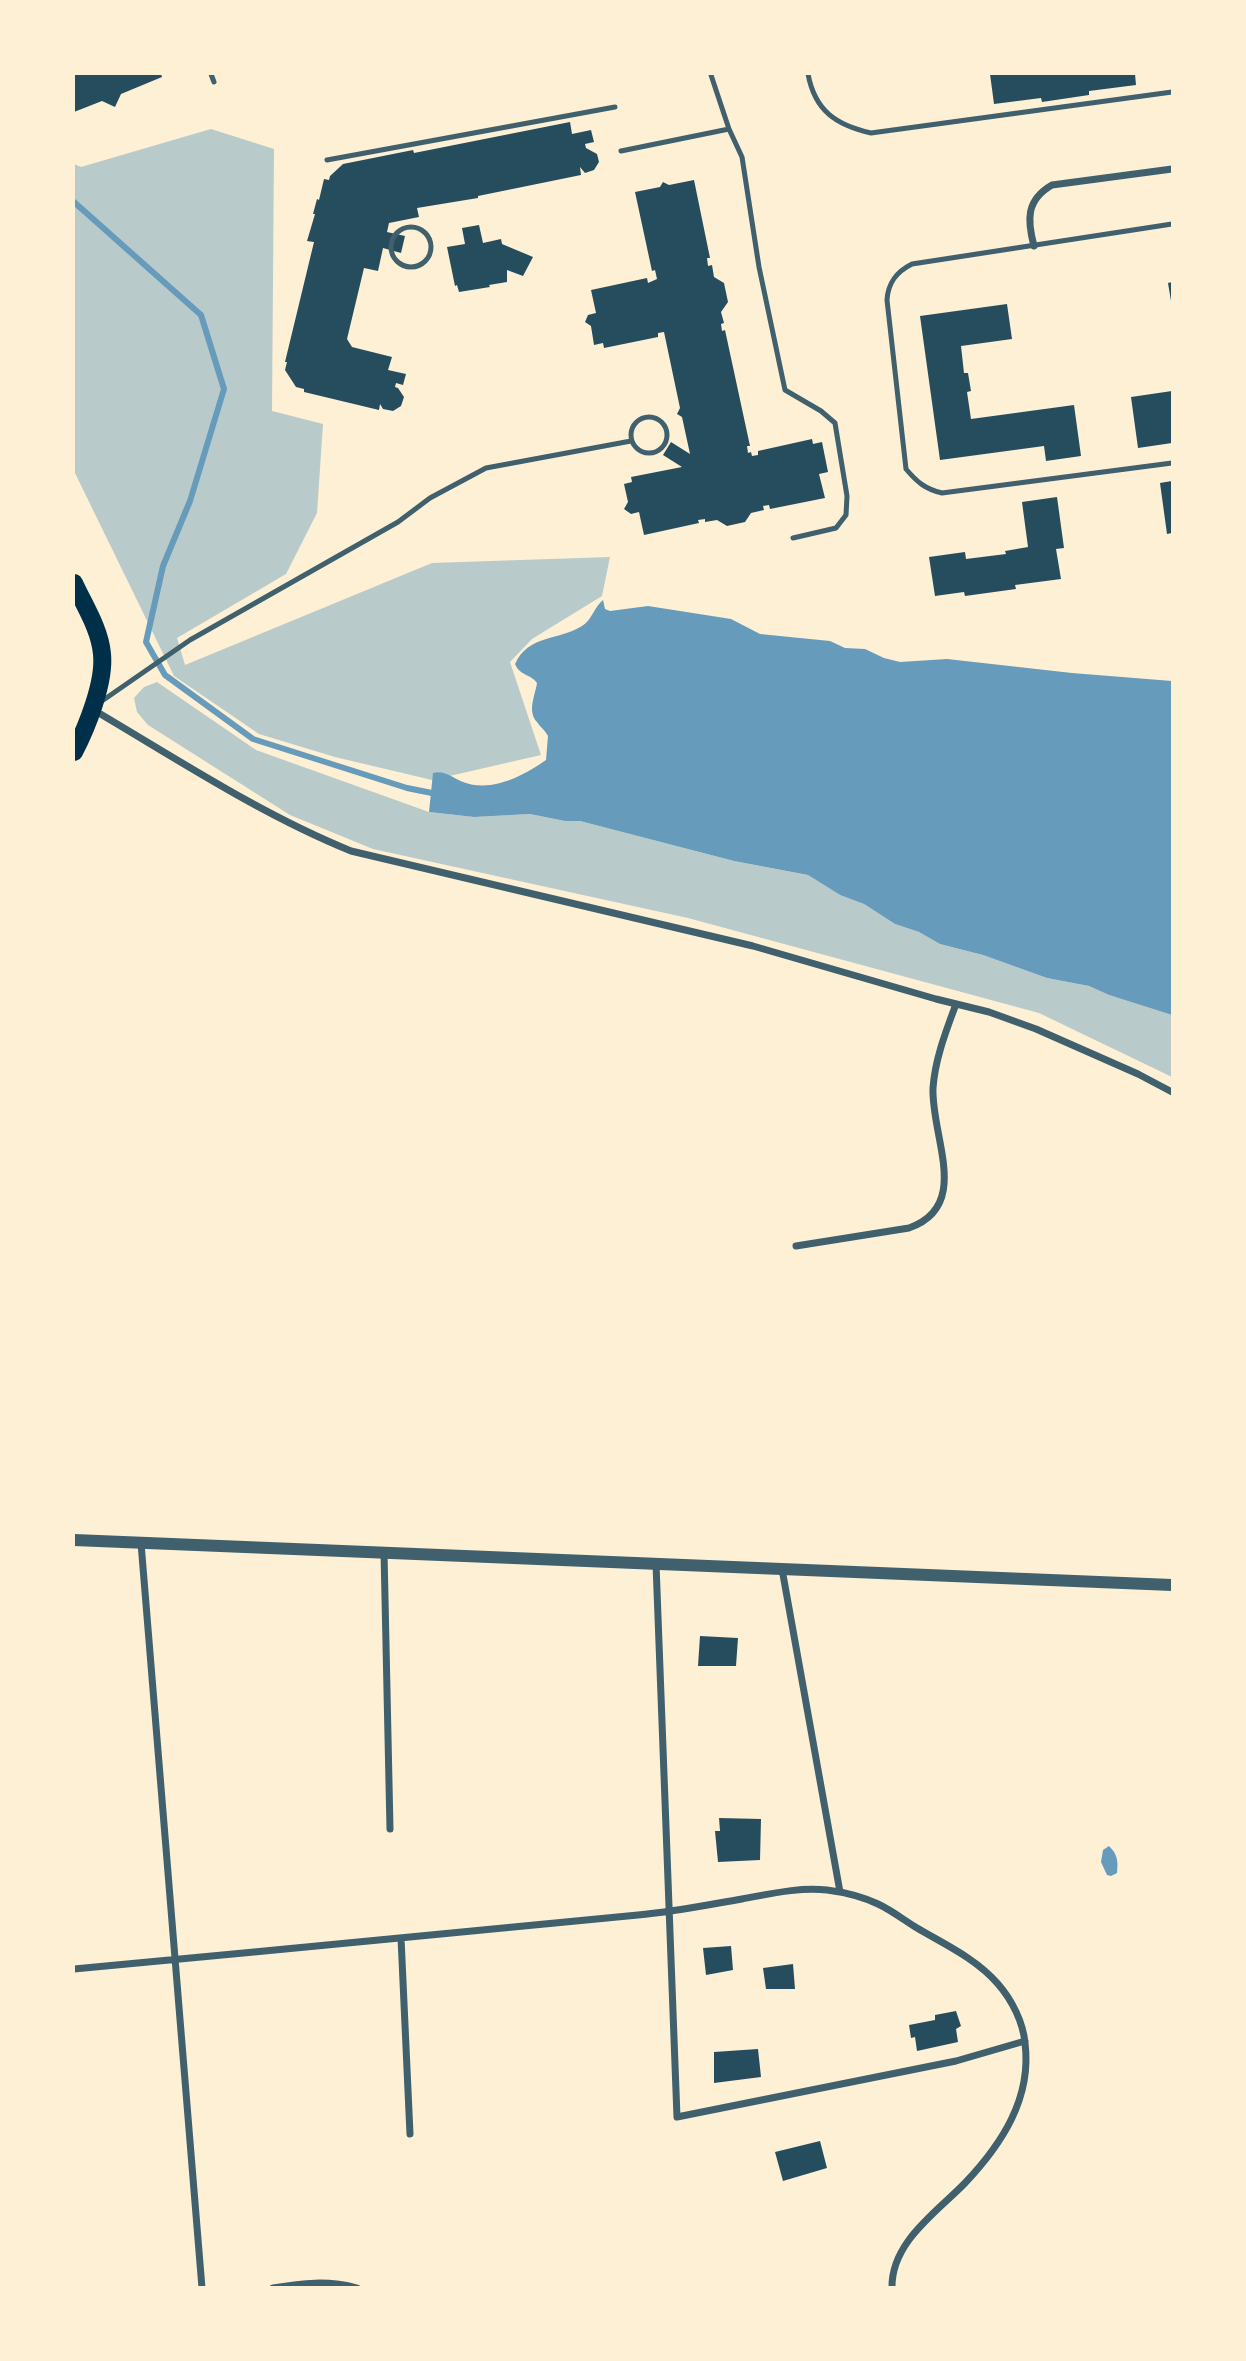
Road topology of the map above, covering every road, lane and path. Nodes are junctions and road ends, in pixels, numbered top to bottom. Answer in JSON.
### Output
{"nodes":[{"id":1,"x":211,"y":74,"type":"edge"},
{"id":2,"x":808,"y":74,"type":"edge"},
{"id":3,"x":711,"y":75,"type":"edge"},
{"id":4,"x":214,"y":82,"type":"dead end"},
{"id":5,"x":1172,"y":92,"type":"edge"},
{"id":6,"x":615,"y":107,"type":"dead end"},
{"id":7,"x":729,"y":129,"type":"junction"},
{"id":8,"x":621,"y":151,"type":"dead end"},
{"id":9,"x":327,"y":160,"type":"dead end"},
{"id":10,"x":1172,"y":169,"type":"edge"},
{"id":11,"x":1172,"y":224,"type":"edge"},
{"id":12,"x":429,"y":239,"type":"joint"},
{"id":13,"x":1034,"y":246,"type":"junction"},
{"id":14,"x":631,"y":441,"type":"junction"},
{"id":15,"x":1172,"y":463,"type":"edge"},
{"id":16,"x":793,"y":538,"type":"dead end"},
{"id":17,"x":74,"y":583,"type":"edge"},
{"id":18,"x":91,"y":709,"type":"junction"},
{"id":19,"x":74,"y":752,"type":"edge"},
{"id":20,"x":956,"y":1004,"type":"junction"},
{"id":21,"x":1172,"y":1092,"type":"edge"},
{"id":22,"x":796,"y":1246,"type":"dead end"},
{"id":23,"x":74,"y":1540,"type":"edge"},
{"id":24,"x":141,"y":1543,"type":"junction"},
{"id":25,"x":384,"y":1552,"type":"junction"},
{"id":26,"x":656,"y":1564,"type":"junction"},
{"id":27,"x":782,"y":1569,"type":"junction"},
{"id":28,"x":1172,"y":1585,"type":"edge"},
{"id":29,"x":390,"y":1829,"type":"dead end"},
{"id":30,"x":840,"y":1892,"type":"junction"},
{"id":31,"x":670,"y":1912,"type":"junction"},
{"id":32,"x":401,"y":1938,"type":"junction"},
{"id":33,"x":175,"y":1959,"type":"junction"},
{"id":34,"x":74,"y":1969,"type":"edge"},
{"id":35,"x":1025,"y":2041,"type":"junction"},
{"id":36,"x":410,"y":2134,"type":"dead end"},
{"id":37,"x":202,"y":2287,"type":"edge"},
{"id":38,"x":273,"y":2287,"type":"edge"},
{"id":39,"x":357,"y":2287,"type":"edge"},
{"id":40,"x":892,"y":2287,"type":"edge"}],
"edges":[{"from":1,"to":4,"type":"lane"},
{"from":2,"to":5,"type":"lane"},
{"from":3,"to":7,"type":"lane"},
{"from":6,"to":9,"type":"lane"},
{"from":7,"to":8,"type":"lane"},
{"from":7,"to":16,"type":"lane"},
{"from":10,"to":13,"type":"street"},
{"from":11,"to":13,"type":"lane"},
{"from":12,"to":12,"type":"lane"},
{"from":13,"to":15,"type":"lane"},
{"from":14,"to":14,"type":"lane"},
{"from":14,"to":18,"type":"lane"},
{"from":17,"to":18,"type":"main road"},
{"from":18,"to":19,"type":"main road"},
{"from":18,"to":20,"type":"street"},
{"from":20,"to":21,"type":"street"},
{"from":20,"to":22,"type":"street"},
{"from":23,"to":24,"type":"street"},
{"from":24,"to":25,"type":"street"},
{"from":24,"to":33,"type":"street"},
{"from":25,"to":26,"type":"street"},
{"from":25,"to":29,"type":"street"},
{"from":26,"to":27,"type":"street"},
{"from":26,"to":31,"type":"street"},
{"from":27,"to":28,"type":"street"},
{"from":27,"to":30,"type":"street"},
{"from":30,"to":31,"type":"street"},
{"from":30,"to":35,"type":"street"},
{"from":31,"to":32,"type":"street"},
{"from":31,"to":35,"type":"street"},
{"from":32,"to":33,"type":"street"},
{"from":32,"to":36,"type":"street"},
{"from":33,"to":34,"type":"street"},
{"from":33,"to":37,"type":"street"},
{"from":35,"to":40,"type":"street"},
{"from":38,"to":39,"type":"street"}]}
